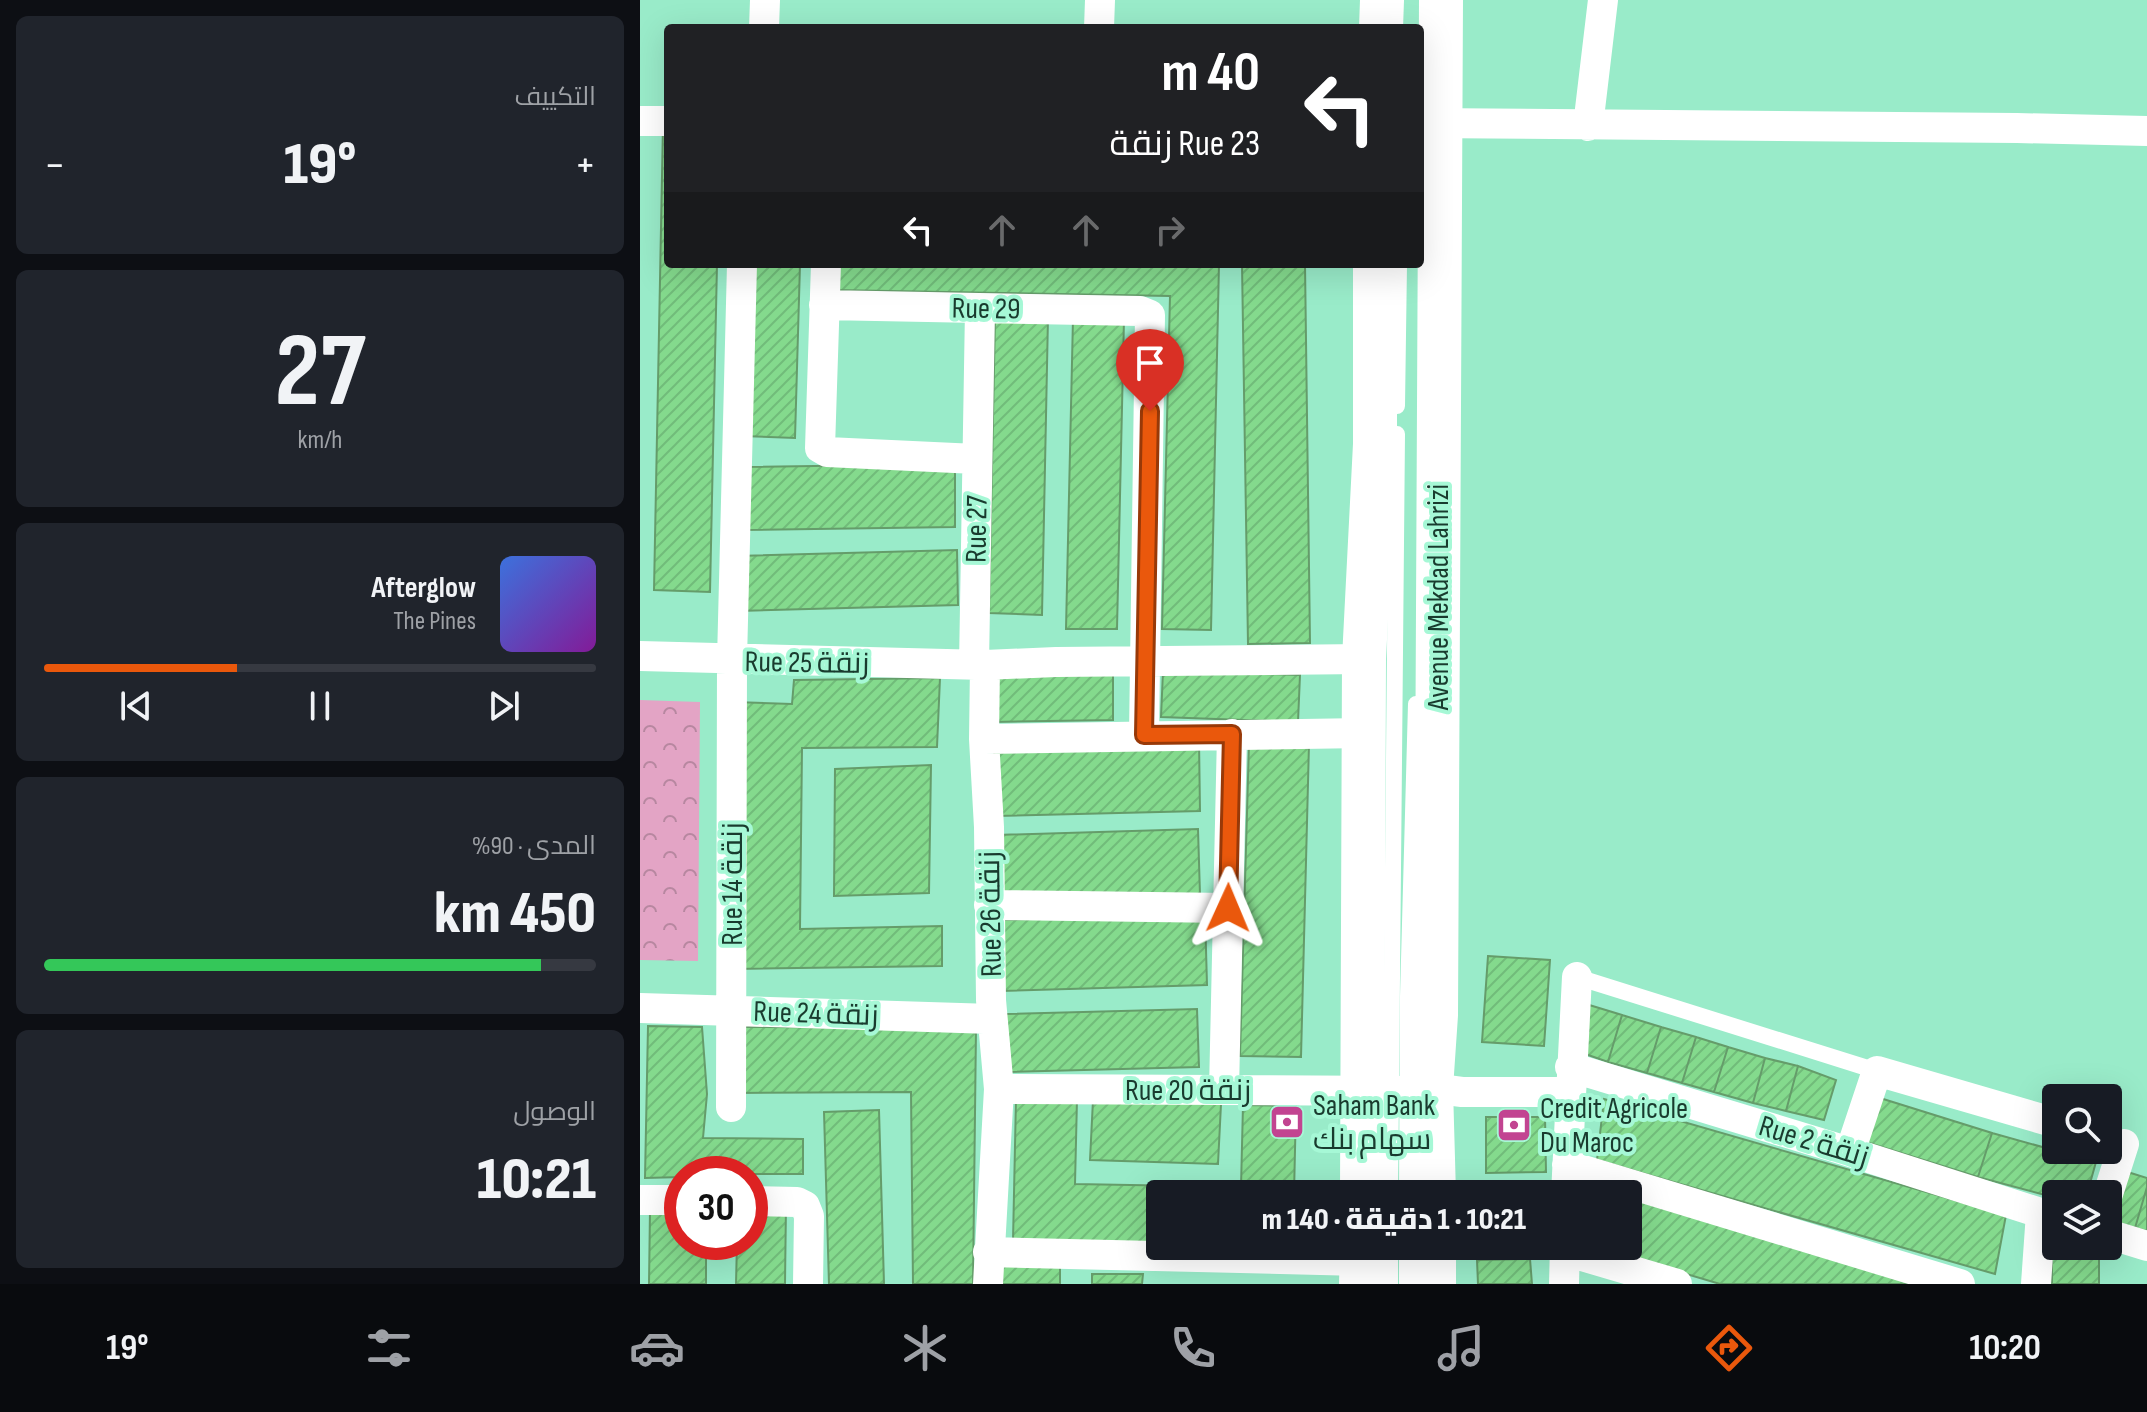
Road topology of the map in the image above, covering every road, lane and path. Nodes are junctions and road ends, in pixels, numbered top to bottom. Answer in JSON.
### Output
{"nodes":[{"id":1,"x":765,"y":0,"type":"edge"},
{"id":2,"x":1100,"y":0,"type":"edge"},
{"id":3,"x":1382,"y":0,"type":"edge"},
{"id":4,"x":1428,"y":0,"type":"edge"},
{"id":5,"x":1441,"y":0,"type":"edge"},
{"id":6,"x":1603,"y":0,"type":"edge"},
{"id":7,"x":764,"y":24,"type":"edge"},
{"id":8,"x":1099,"y":24,"type":"edge"},
{"id":9,"x":1381,"y":24,"type":"edge"},
{"id":10,"x":640,"y":121,"type":"edge"},
{"id":11,"x":664,"y":121,"type":"edge"},
{"id":12,"x":1430,"y":123,"type":"edge"},
{"id":13,"x":1588,"y":126,"type":"junction"},
{"id":14,"x":2146,"y":132,"type":"edge"},
{"id":15,"x":742,"y":268,"type":"edge"},
{"id":16,"x":826,"y":268,"type":"edge"},
{"id":17,"x":1375,"y":268,"type":"edge"},
{"id":18,"x":1399,"y":268,"type":"edge"},
{"id":19,"x":824,"y":305,"type":"junction"},
{"id":20,"x":980,"y":309,"type":"junction"},
{"id":21,"x":976,"y":459,"type":"junction"},
{"id":22,"x":1422,"y":475,"type":"dead end"},
{"id":23,"x":640,"y":656,"type":"edge"},
{"id":24,"x":1364,"y":659,"type":"junction"},
{"id":25,"x":732,"y":660,"type":"junction"},
{"id":26,"x":1145,"y":661,"type":"junction"},
{"id":27,"x":979,"y":665,"type":"junction"},
{"id":28,"x":1417,"y":681,"type":"dead end"},
{"id":29,"x":1364,"y":733,"type":"junction"},
{"id":30,"x":1232,"y":734,"type":"junction"},
{"id":31,"x":1144,"y":735,"type":"junction"},
{"id":32,"x":984,"y":739,"type":"junction"},
{"id":33,"x":989,"y":905,"type":"junction"},
{"id":34,"x":1228,"y":908,"type":"junction"},
{"id":35,"x":1577,"y":977,"type":"joint"},
{"id":36,"x":640,"y":1008,"type":"edge"},
{"id":37,"x":732,"y":1010,"type":"junction"},
{"id":38,"x":992,"y":1019,"type":"junction"},
{"id":39,"x":1877,"y":1071,"type":"junction"},
{"id":40,"x":1570,"y":1080,"type":"junction"},
{"id":41,"x":999,"y":1089,"type":"junction"},
{"id":42,"x":1224,"y":1090,"type":"junction"},
{"id":43,"x":1398,"y":1091,"type":"junction"},
{"id":44,"x":731,"y":1107,"type":"dead end"},
{"id":45,"x":2042,"y":1119,"type":"edge"},
{"id":46,"x":2126,"y":1144,"type":"edge"},
{"id":47,"x":1850,"y":1152,"type":"junction"},
{"id":48,"x":1567,"y":1179,"type":"edge"},
{"id":49,"x":1367,"y":1180,"type":"edge"},
{"id":50,"x":1391,"y":1180,"type":"edge"},
{"id":51,"x":1406,"y":1180,"type":"edge"},
{"id":52,"x":1429,"y":1180,"type":"edge"},
{"id":53,"x":2113,"y":1180,"type":"edge"},
{"id":54,"x":640,"y":1200,"type":"edge"},
{"id":55,"x":664,"y":1200,"type":"edge"},
{"id":56,"x":768,"y":1201,"type":"edge"},
{"id":57,"x":2042,"y":1214,"type":"edge"},
{"id":58,"x":2122,"y":1238,"type":"edge"},
{"id":59,"x":2147,"y":1246,"type":"edge"},
{"id":60,"x":2042,"y":1250,"type":"edge"},
{"id":61,"x":988,"y":1252,"type":"junction"},
{"id":62,"x":1407,"y":1260,"type":"edge"},
{"id":63,"x":1434,"y":1260,"type":"edge"},
{"id":64,"x":1565,"y":1260,"type":"edge"},
{"id":65,"x":1602,"y":1260,"type":"edge"},
{"id":66,"x":1373,"y":1264,"type":"edge"},
{"id":67,"x":1158,"y":1270,"type":"edge"},
{"id":68,"x":808,"y":1284,"type":"edge"},
{"id":69,"x":988,"y":1284,"type":"edge"},
{"id":70,"x":1407,"y":1284,"type":"edge"},
{"id":71,"x":1434,"y":1284,"type":"edge"},
{"id":72,"x":1564,"y":1284,"type":"edge"},
{"id":73,"x":1677,"y":1284,"type":"edge"},
{"id":74,"x":1960,"y":1284,"type":"edge"},
{"id":75,"x":2036,"y":1284,"type":"edge"}],
"edges":[{"from":1,"to":7,"type":"street"},
{"from":2,"to":8,"type":"street"},
{"from":3,"to":9,"type":"main road"},
{"from":4,"to":12,"type":"lane"},
{"from":5,"to":12,"type":"main road","name":"Avenue Mekdad Lahrizi"},
{"from":6,"to":13,"type":"street"},
{"from":10,"to":11,"type":"street"},
{"from":12,"to":13,"type":"street"},
{"from":12,"to":22,"type":"lane"},
{"from":12,"to":43,"type":"main road","name":"Avenue Mekdad Lahrizi"},
{"from":13,"to":14,"type":"street"},
{"from":15,"to":25,"type":"street","name":"Rue 14 زنقة"},
{"from":16,"to":19,"type":"street"},
{"from":17,"to":24,"type":"main road","name":"Avenue Mekdad Lahrizi"},
{"from":18,"to":43,"type":"lane"},
{"from":19,"to":20,"type":"street","name":"Rue 29"},
{"from":19,"to":21,"type":"street"},
{"from":20,"to":21,"type":"street","name":"Rue 27"},
{"from":20,"to":26,"type":"street","name":"Rue 29"},
{"from":21,"to":27,"type":"street","name":"Rue 27"},
{"from":23,"to":25,"type":"street","name":"Rue 25 زنقة"},
{"from":24,"to":26,"type":"street","name":"Rue 25 زنقة"},
{"from":24,"to":29,"type":"main road","name":"Avenue Mekdad Lahrizi"},
{"from":25,"to":27,"type":"street","name":"Rue 25 زنقة"},
{"from":25,"to":37,"type":"street","name":"Rue 14 زنقة"},
{"from":26,"to":27,"type":"street","name":"Rue 25 زنقة"},
{"from":26,"to":31,"type":"street"},
{"from":27,"to":32,"type":"street","name":"Rue 27"},
{"from":28,"to":43,"type":"lane"},
{"from":29,"to":30,"type":"street"},
{"from":29,"to":43,"type":"main road","name":"Avenue Mekdad Lahrizi"},
{"from":30,"to":31,"type":"street"},
{"from":30,"to":34,"type":"street"},
{"from":31,"to":32,"type":"street"},
{"from":32,"to":33,"type":"street","name":"Rue 26 زنقة"},
{"from":33,"to":34,"type":"street"},
{"from":33,"to":38,"type":"street","name":"Rue 26 زنقة"},
{"from":34,"to":42,"type":"street"},
{"from":35,"to":39,"type":"lane"},
{"from":35,"to":40,"type":"street"},
{"from":36,"to":37,"type":"street","name":"Rue 24 زنقة"},
{"from":37,"to":38,"type":"street","name":"Rue 24 زنقة"},
{"from":37,"to":44,"type":"street","name":"Rue 14 زنقة"},
{"from":38,"to":41,"type":"street","name":"Rue 26 زنقة"},
{"from":39,"to":45,"type":"street"},
{"from":39,"to":47,"type":"street"},
{"from":40,"to":43,"type":"street","name":"Rue 20 زنقة"},
{"from":40,"to":47,"type":"street","name":"Rue 2 زنقة"},
{"from":40,"to":48,"type":"street"},
{"from":41,"to":42,"type":"street","name":"Rue 20 زنقة"},
{"from":41,"to":61,"type":"street","name":"Rue 26 زنقة"},
{"from":42,"to":43,"type":"street","name":"Rue 20 زنقة"},
{"from":43,"to":49,"type":"main road","name":"Avenue Mekdad Lahrizi"},
{"from":43,"to":50,"type":"lane"},
{"from":43,"to":51,"type":"lane"},
{"from":43,"to":52,"type":"main road","name":"Avenue Mekdad Lahrizi"},
{"from":46,"to":53,"type":"street"},
{"from":47,"to":57,"type":"street","name":"Rue 2 زنقة"},
{"from":48,"to":74,"type":"street"},
{"from":54,"to":55,"type":"street"},
{"from":56,"to":68,"type":"street"},
{"from":58,"to":59,"type":"street"},
{"from":60,"to":75,"type":"street"},
{"from":61,"to":67,"type":"street"},
{"from":61,"to":69,"type":"street","name":"Rue 26 زنقة"},
{"from":62,"to":70,"type":"lane"},
{"from":63,"to":71,"type":"main road"},
{"from":64,"to":72,"type":"street"},
{"from":65,"to":73,"type":"street"},
{"from":66,"to":67,"type":"street"}]}
